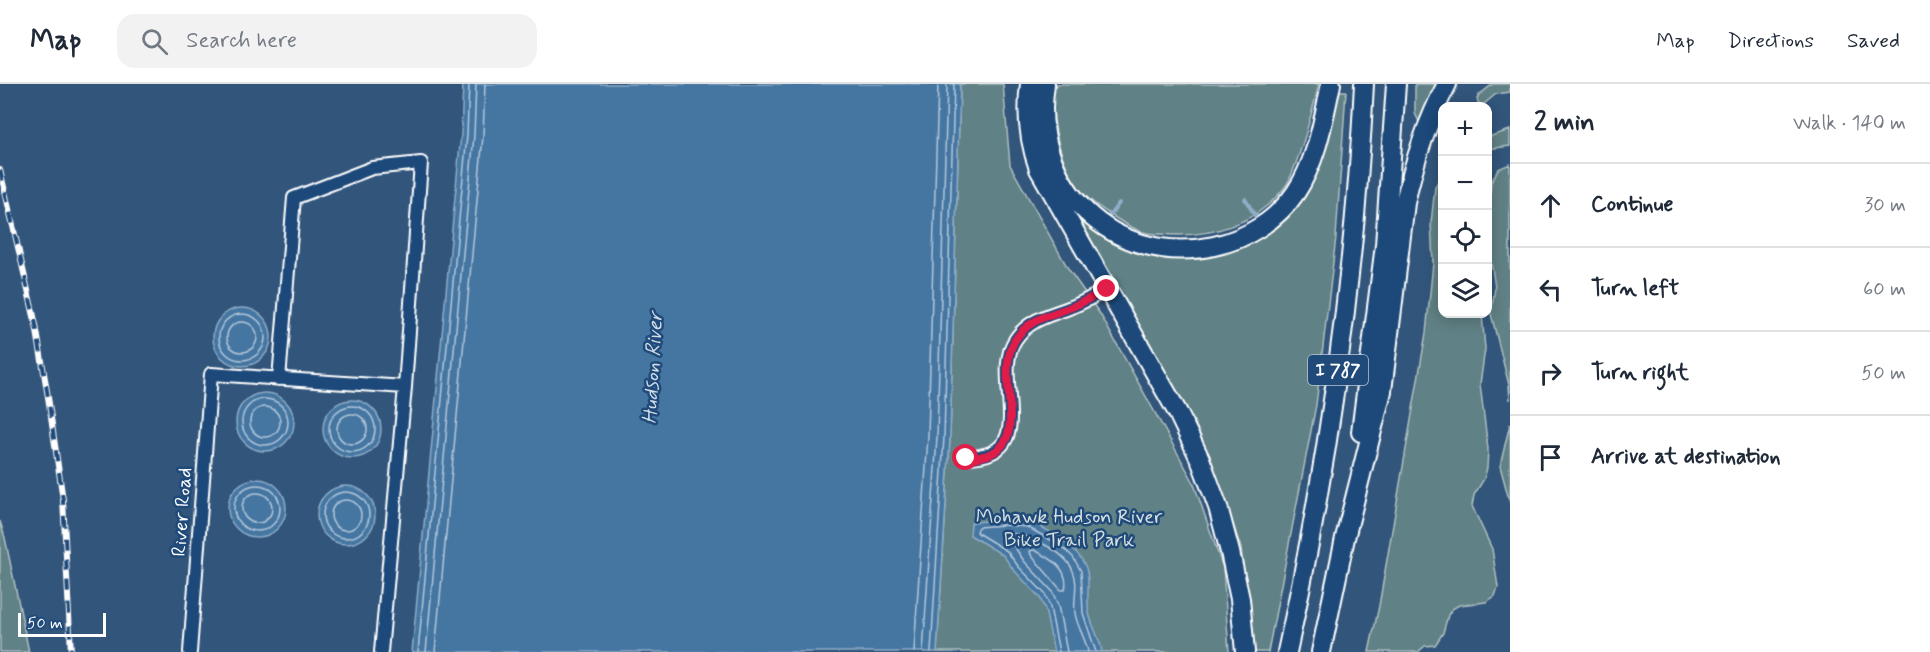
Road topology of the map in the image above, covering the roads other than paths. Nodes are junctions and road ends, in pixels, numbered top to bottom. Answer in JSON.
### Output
{"nodes":[{"id":1,"x":1030,"y":84,"type":"edge"},
{"id":2,"x":1045,"y":84,"type":"edge"},
{"id":3,"x":1330,"y":84,"type":"edge"},
{"id":4,"x":1364,"y":84,"type":"edge"},
{"id":5,"x":1396,"y":84,"type":"edge"},
{"id":6,"x":1447,"y":84,"type":"edge"},
{"id":7,"x":1107,"y":289,"type":"junction"},
{"id":8,"x":279,"y":379,"type":"junction"},
{"id":9,"x":405,"y":387,"type":"junction"},
{"id":10,"x":966,"y":458,"type":"dead end"},
{"id":11,"x":1345,"y":538,"type":"junction"},
{"id":12,"x":190,"y":652,"type":"edge"},
{"id":13,"x":381,"y":652,"type":"edge"},
{"id":14,"x":1245,"y":652,"type":"edge"},
{"id":15,"x":1287,"y":652,"type":"edge"},
{"id":16,"x":1321,"y":652,"type":"edge"}],
"edges":[{"from":1,"to":7,"type":"highway"},
{"from":2,"to":3,"type":"highway"},
{"from":4,"to":15,"type":"highway","number":"I 787"},
{"from":5,"to":11,"type":"highway","number":"I 787"},
{"from":6,"to":11,"type":"highway"},
{"from":7,"to":10,"type":"street"},
{"from":7,"to":14,"type":"highway"},
{"from":8,"to":9,"type":"street"},
{"from":8,"to":9,"type":"street"},
{"from":8,"to":12,"type":"street","name":"River Road"},
{"from":9,"to":13,"type":"street"},
{"from":11,"to":16,"type":"highway","number":"I 787"}]}
